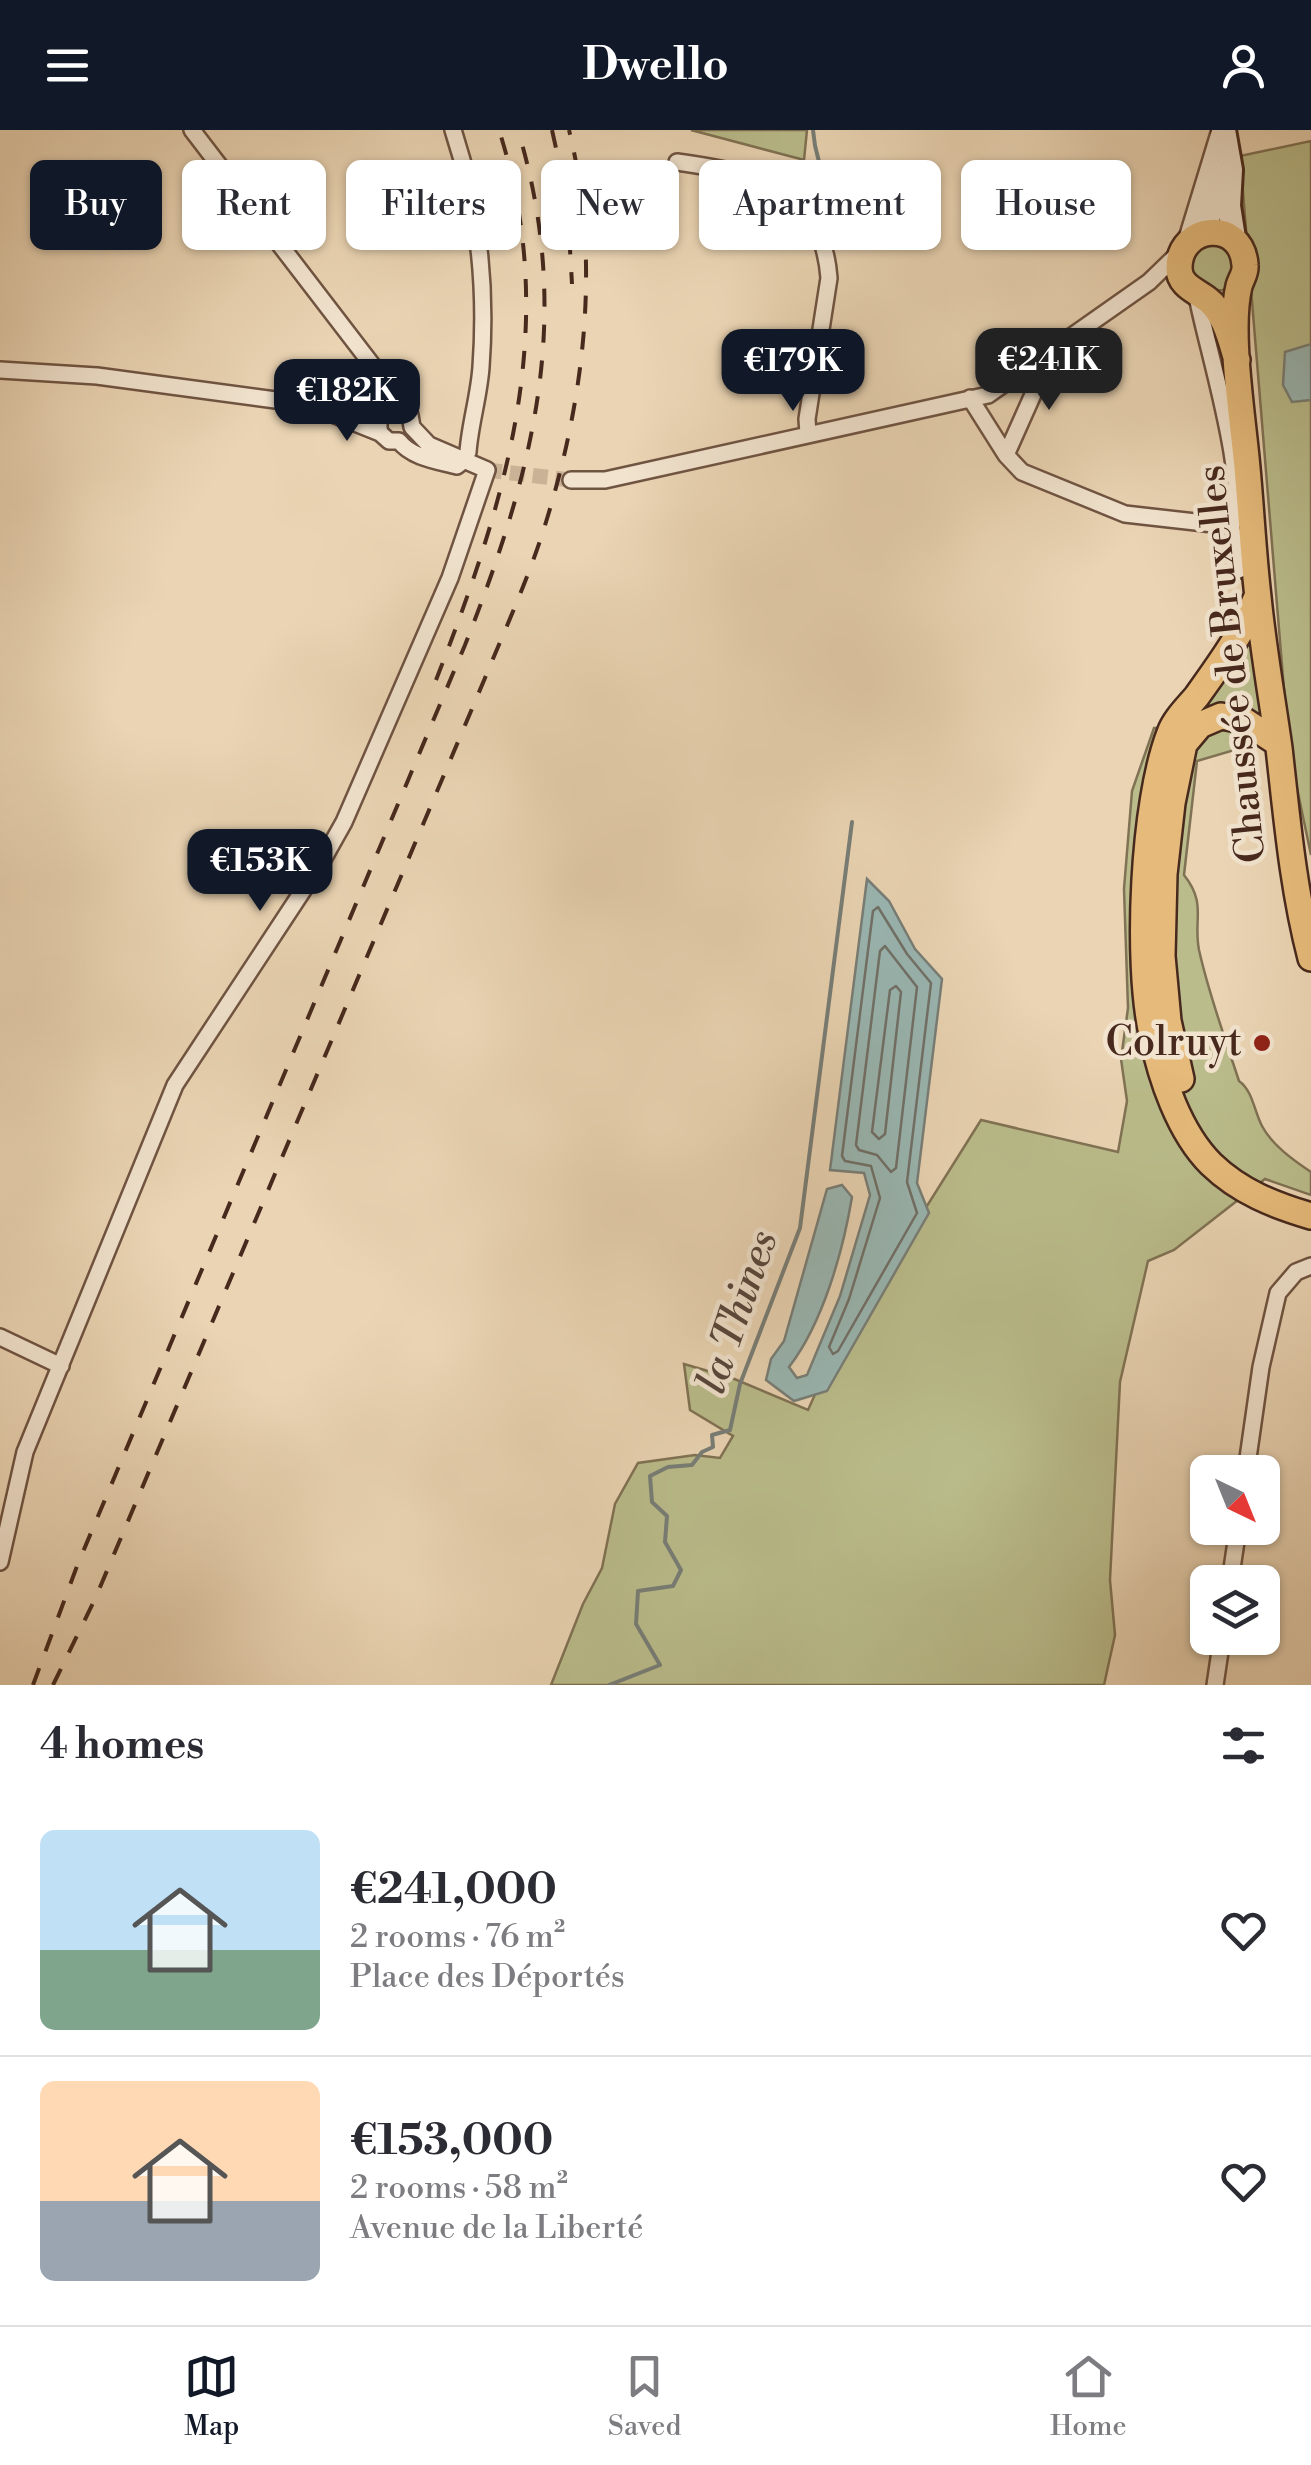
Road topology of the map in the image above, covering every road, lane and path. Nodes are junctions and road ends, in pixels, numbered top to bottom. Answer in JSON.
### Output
{"nodes":[{"id":1,"x":192,"y":130,"type":"edge"},
{"id":2,"x":453,"y":130,"type":"edge"},
{"id":3,"x":1223,"y":137,"type":"edge"},
{"id":4,"x":679,"y":162,"type":"edge"},
{"id":5,"x":1234,"y":238,"type":"junction"},
{"id":6,"x":1194,"y":240,"type":"junction"},
{"id":7,"x":1148,"y":282,"type":"junction"},
{"id":8,"x":1238,"y":286,"type":"junction"},
{"id":9,"x":1196,"y":291,"type":"junction"},
{"id":10,"x":1051,"y":353,"type":"junction"},
{"id":11,"x":1237,"y":360,"type":"junction"},
{"id":12,"x":0,"y":370,"type":"edge"},
{"id":13,"x":970,"y":398,"type":"junction"},
{"id":14,"x":401,"y":408,"type":"junction"},
{"id":15,"x":412,"y":427,"type":"junction"},
{"id":16,"x":380,"y":433,"type":"junction"},
{"id":17,"x":808,"y":434,"type":"junction"},
{"id":18,"x":398,"y":441,"type":"junction"},
{"id":19,"x":1006,"y":455,"type":"junction"},
{"id":20,"x":426,"y":457,"type":"junction"},
{"id":21,"x":462,"y":462,"type":"junction"},
{"id":22,"x":487,"y":470,"type":"junction"},
{"id":23,"x":571,"y":480,"type":"tunnel mouth"},
{"id":24,"x":1231,"y":526,"type":"junction"},
{"id":25,"x":1247,"y":563,"type":"junction"},
{"id":26,"x":1257,"y":594,"type":"junction"},
{"id":27,"x":1278,"y":743,"type":"junction"},
{"id":28,"x":1311,"y":958,"type":"edge"},
{"id":29,"x":1311,"y":1203,"type":"edge"},
{"id":30,"x":1311,"y":1216,"type":"edge"},
{"id":31,"x":1311,"y":1266,"type":"edge"},
{"id":32,"x":0,"y":1337,"type":"edge"},
{"id":33,"x":61,"y":1366,"type":"junction"},
{"id":34,"x":1248,"y":1455,"type":"edge"},
{"id":35,"x":0,"y":1562,"type":"edge"},
{"id":36,"x":1219,"y":1655,"type":"edge"},
{"id":37,"x":1215,"y":1685,"type":"edge"}],
"edges":[{"from":1,"to":14,"type":"street"},
{"from":2,"to":21,"type":"street"},
{"from":3,"to":5,"type":"main road"},
{"from":3,"to":6,"type":"main road"},
{"from":4,"to":17,"type":"street"},
{"from":5,"to":6,"type":"main road"},
{"from":5,"to":8,"type":"main road"},
{"from":6,"to":7,"type":"street"},
{"from":6,"to":9,"type":"main road"},
{"from":7,"to":9,"type":"street"},
{"from":7,"to":10,"type":"street"},
{"from":8,"to":9,"type":"main road"},
{"from":8,"to":11,"type":"main road"},
{"from":9,"to":11,"type":"main road"},
{"from":9,"to":24,"type":"street","name":"Chaussée de Bruxelles"},
{"from":10,"to":13,"type":"street"},
{"from":10,"to":19,"type":"street"},
{"from":11,"to":25,"type":"main road","name":"Chaussée de Bruxelles"},
{"from":12,"to":16,"type":"street"},
{"from":13,"to":17,"type":"street"},
{"from":13,"to":19,"type":"street"},
{"from":14,"to":15,"type":"street"},
{"from":14,"to":16,"type":"street"},
{"from":15,"to":18,"type":"street"},
{"from":15,"to":21,"type":"street"},
{"from":16,"to":18,"type":"street"},
{"from":17,"to":23,"type":"street"},
{"from":18,"to":20,"type":"street"},
{"from":19,"to":24,"type":"street"},
{"from":20,"to":21,"type":"street"},
{"from":20,"to":22,"type":"street"},
{"from":21,"to":22,"type":"street"},
{"from":22,"to":33,"type":"street"},
{"from":24,"to":25,"type":"street","name":"Chaussée de Bruxelles"},
{"from":25,"to":26,"type":"main road","name":"Chaussée de Bruxelles"},
{"from":26,"to":27,"type":"main road","name":"Chaussée de Bruxelles"},
{"from":26,"to":30,"type":"main road"},
{"from":27,"to":28,"type":"main road","name":"Chaussée de Bruxelles"},
{"from":27,"to":29,"type":"main road"},
{"from":31,"to":34,"type":"street"},
{"from":32,"to":33,"type":"street"},
{"from":33,"to":35,"type":"street"},
{"from":36,"to":37,"type":"street"}]}
